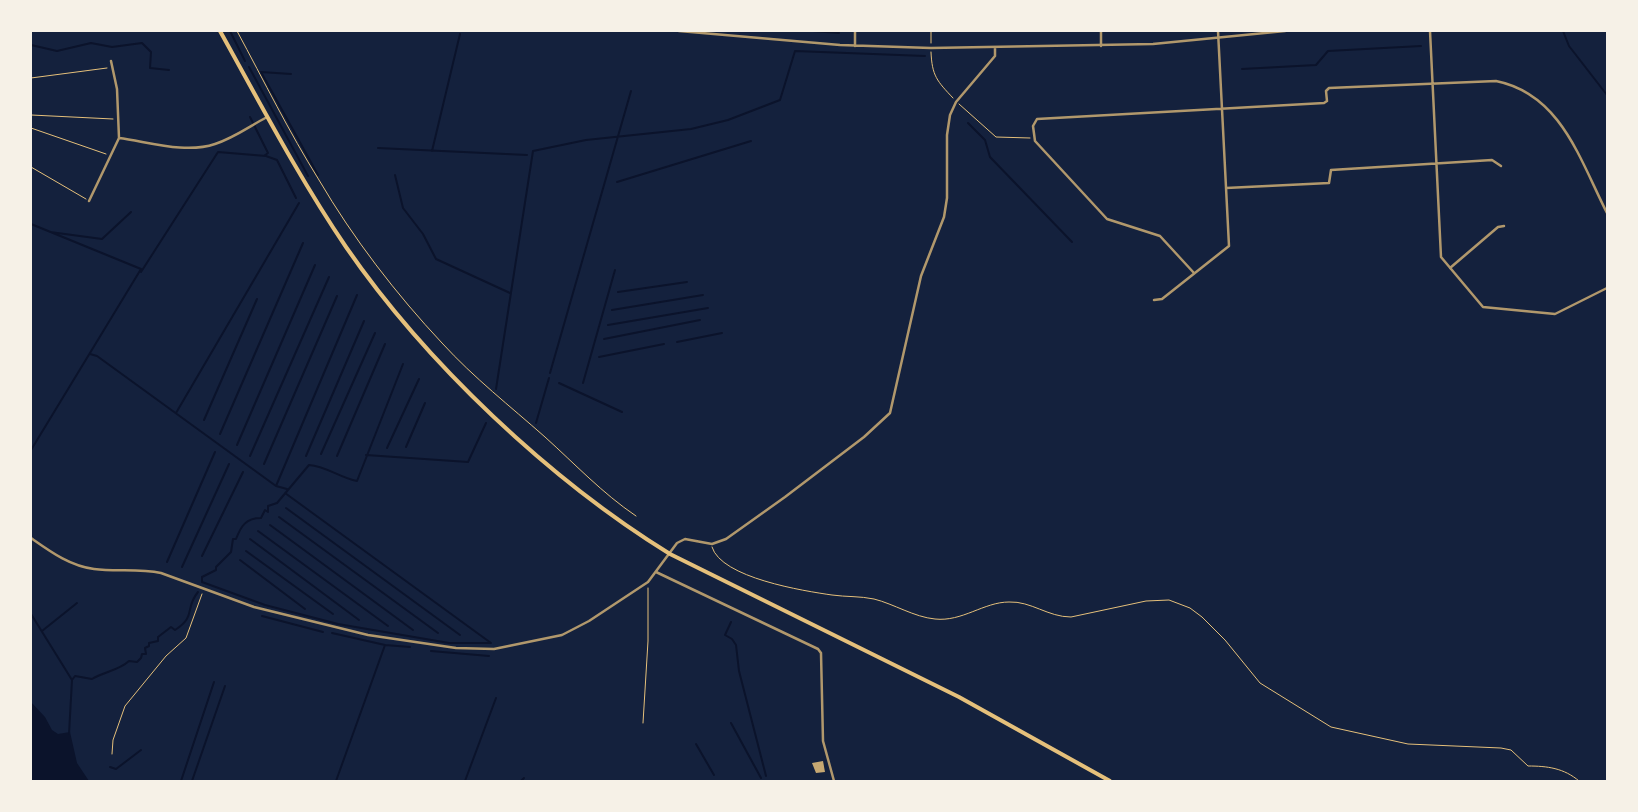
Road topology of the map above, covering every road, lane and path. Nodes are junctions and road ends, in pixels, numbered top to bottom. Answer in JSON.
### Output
{"nodes":[{"id":1,"x":220,"y":31,"type":"edge"},
{"id":2,"x":237,"y":31,"type":"edge"},
{"id":3,"x":679,"y":31,"type":"edge"},
{"id":4,"x":855,"y":31,"type":"edge"},
{"id":5,"x":931,"y":31,"type":"edge"},
{"id":6,"x":1101,"y":31,"type":"edge"},
{"id":7,"x":1218,"y":31,"type":"edge"},
{"id":8,"x":1285,"y":31,"type":"edge"},
{"id":9,"x":1430,"y":31,"type":"edge"},
{"id":10,"x":1218,"y":39,"type":"junction"},
{"id":11,"x":855,"y":46,"type":"junction"},
{"id":12,"x":1101,"y":46,"type":"junction"},
{"id":13,"x":995,"y":47,"type":"junction"},
{"id":14,"x":931,"y":48,"type":"junction"},
{"id":15,"x":111,"y":61,"type":"dead end"},
{"id":16,"x":112,"y":67,"type":"junction"},
{"id":17,"x":31,"y":78,"type":"edge"},
{"id":18,"x":1433,"y":83,"type":"junction"},
{"id":19,"x":956,"y":102,"type":"junction"},
{"id":20,"x":1221,"y":109,"type":"junction"},
{"id":21,"x":31,"y":115,"type":"edge"},
{"id":22,"x":268,"y":117,"type":"junction"},
{"id":23,"x":119,"y":119,"type":"junction"},
{"id":24,"x":31,"y":128,"type":"edge"},
{"id":25,"x":119,"y":138,"type":"junction"},
{"id":26,"x":1035,"y":138,"type":"junction"},
{"id":27,"x":112,"y":156,"type":"junction"},
{"id":28,"x":1437,"y":163,"type":"junction"},
{"id":29,"x":1501,"y":166,"type":"dead end"},
{"id":30,"x":31,"y":168,"type":"edge"},
{"id":31,"x":1226,"y":188,"type":"junction"},
{"id":32,"x":89,"y":201,"type":"joint"},
{"id":33,"x":1607,"y":213,"type":"edge"},
{"id":34,"x":1504,"y":226,"type":"dead end"},
{"id":35,"x":1450,"y":268,"type":"junction"},
{"id":36,"x":1194,"y":273,"type":"junction"},
{"id":37,"x":1607,"y":288,"type":"edge"},
{"id":38,"x":1154,"y":300,"type":"dead end"},
{"id":39,"x":636,"y":516,"type":"dead end"},
{"id":40,"x":31,"y":538,"type":"edge"},
{"id":41,"x":712,"y":544,"type":"junction"},
{"id":42,"x":670,"y":554,"type":"junction"},
{"id":43,"x":656,"y":572,"type":"junction"},
{"id":44,"x":648,"y":582,"type":"junction"},
{"id":45,"x":204,"y":588,"type":"junction"},
{"id":46,"x":643,"y":723,"type":"dead end"},
{"id":47,"x":112,"y":754,"type":"dead end"},
{"id":48,"x":834,"y":781,"type":"edge"},
{"id":49,"x":1110,"y":781,"type":"edge"},
{"id":50,"x":1578,"y":781,"type":"edge"}],
"edges":[{"from":1,"to":22,"type":"main road"},
{"from":2,"to":39,"type":"path"},
{"from":3,"to":11,"type":"street"},
{"from":4,"to":11,"type":"street"},
{"from":5,"to":14,"type":"path"},
{"from":6,"to":12,"type":"street"},
{"from":7,"to":10,"type":"street"},
{"from":8,"to":10,"type":"street"},
{"from":9,"to":18,"type":"street"},
{"from":10,"to":12,"type":"street"},
{"from":10,"to":20,"type":"street"},
{"from":11,"to":14,"type":"street"},
{"from":12,"to":13,"type":"street"},
{"from":13,"to":14,"type":"street"},
{"from":13,"to":19,"type":"street"},
{"from":14,"to":19,"type":"path"},
{"from":15,"to":16,"type":"street"},
{"from":16,"to":17,"type":"path"},
{"from":16,"to":23,"type":"street"},
{"from":18,"to":20,"type":"street"},
{"from":18,"to":28,"type":"street"},
{"from":18,"to":33,"type":"street"},
{"from":19,"to":26,"type":"path"},
{"from":19,"to":41,"type":"street"},
{"from":20,"to":26,"type":"street"},
{"from":20,"to":31,"type":"street"},
{"from":21,"to":23,"type":"path"},
{"from":22,"to":25,"type":"street"},
{"from":22,"to":42,"type":"main road"},
{"from":23,"to":25,"type":"street"},
{"from":24,"to":27,"type":"path"},
{"from":25,"to":27,"type":"street"},
{"from":26,"to":36,"type":"street"},
{"from":27,"to":32,"type":"street"},
{"from":28,"to":29,"type":"street"},
{"from":28,"to":31,"type":"street"},
{"from":28,"to":35,"type":"street"},
{"from":30,"to":32,"type":"path"},
{"from":31,"to":36,"type":"street"},
{"from":34,"to":35,"type":"street"},
{"from":35,"to":37,"type":"street"},
{"from":36,"to":38,"type":"street"},
{"from":40,"to":45,"type":"street"},
{"from":41,"to":42,"type":"street"},
{"from":41,"to":50,"type":"path"},
{"from":42,"to":43,"type":"street"},
{"from":42,"to":49,"type":"main road"},
{"from":43,"to":44,"type":"street"},
{"from":43,"to":48,"type":"street"},
{"from":44,"to":45,"type":"street"},
{"from":44,"to":46,"type":"path"},
{"from":45,"to":47,"type":"path"}]}
